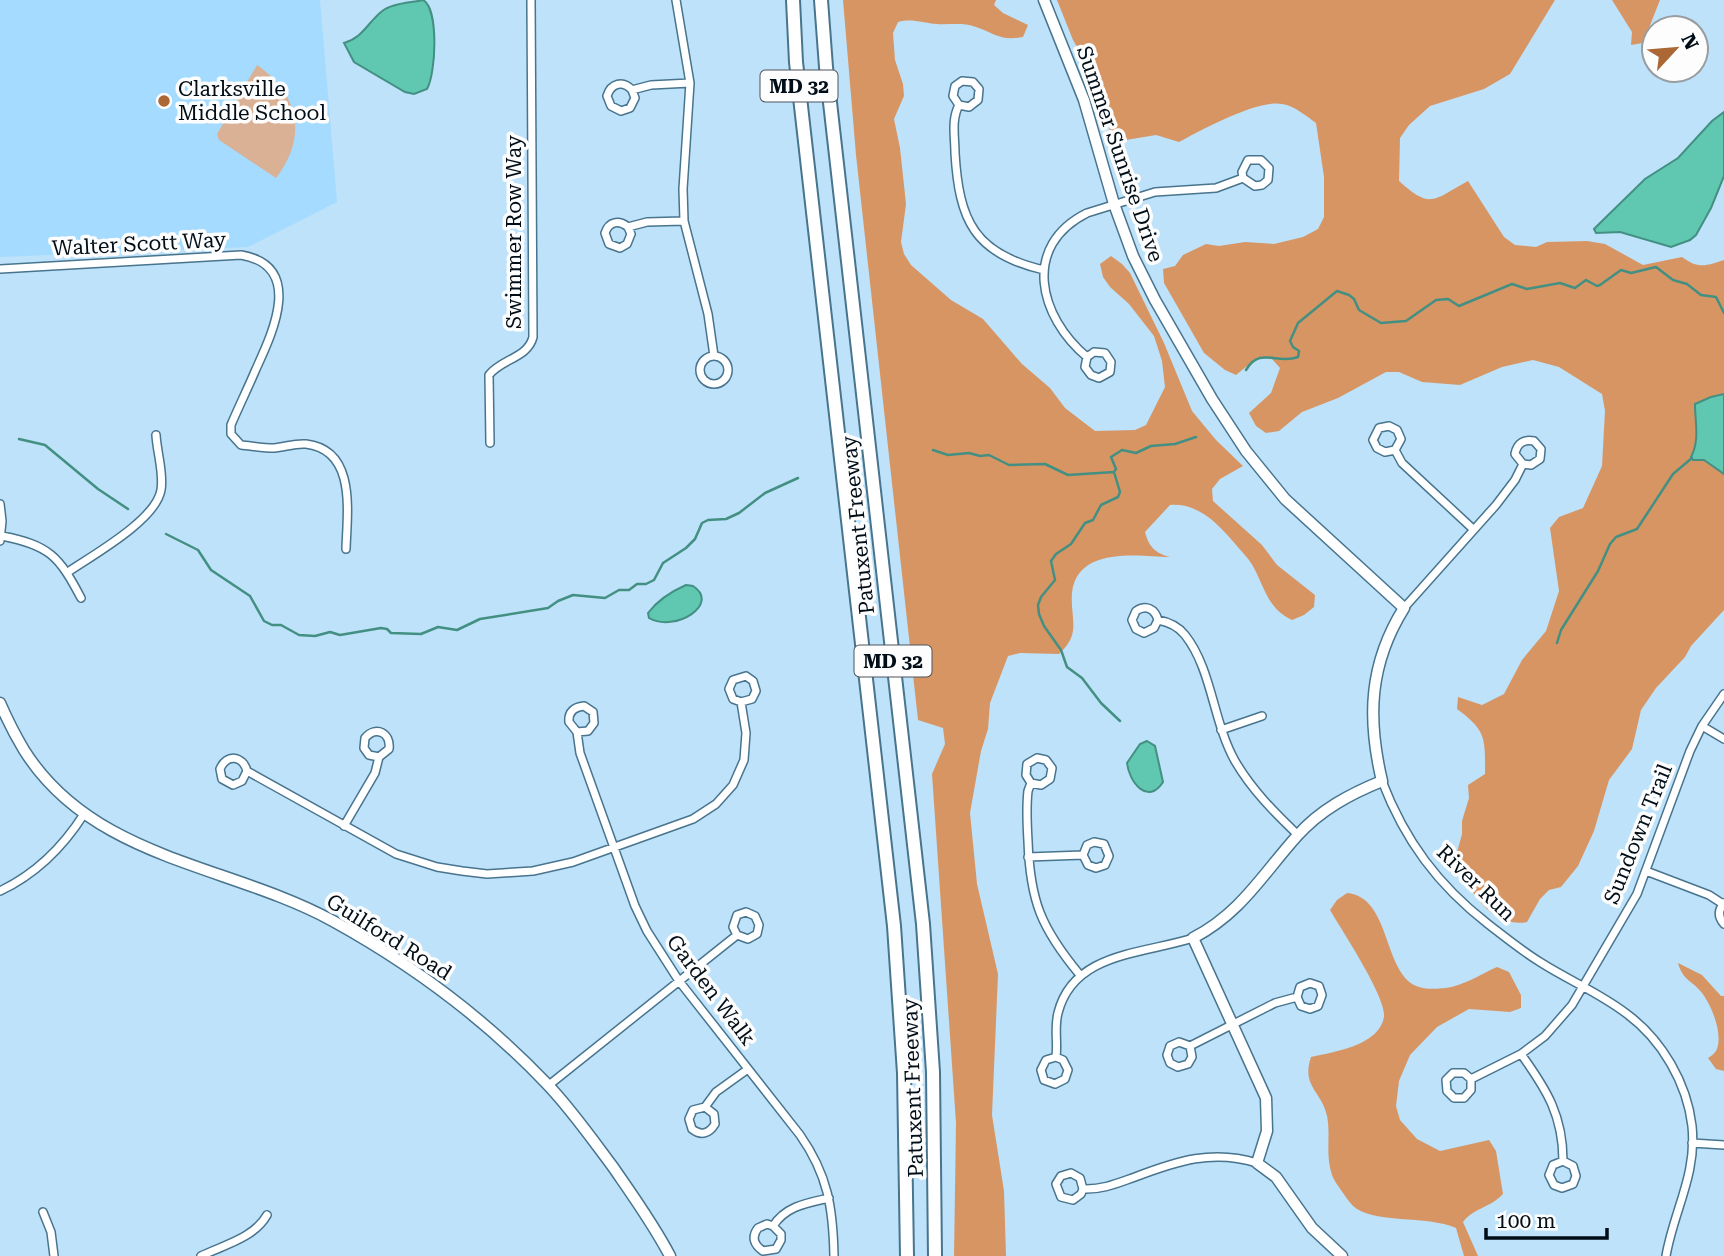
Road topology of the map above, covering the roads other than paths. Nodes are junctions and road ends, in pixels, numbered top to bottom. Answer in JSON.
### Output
{"nodes":[{"id":1,"x":531,"y":0,"type":"edge"},
{"id":2,"x":677,"y":0,"type":"edge"},
{"id":3,"x":793,"y":0,"type":"edge"},
{"id":4,"x":824,"y":0,"type":"edge"},
{"id":5,"x":1044,"y":0,"type":"edge"},
{"id":6,"x":690,"y":83,"type":"junction"},
{"id":7,"x":632,"y":90,"type":"dead end"},
{"id":8,"x":959,"y":105,"type":"dead end"},
{"id":9,"x":1243,"y":178,"type":"dead end"},
{"id":10,"x":1114,"y":204,"type":"junction"},
{"id":11,"x":684,"y":220,"type":"junction"},
{"id":12,"x":628,"y":227,"type":"dead end"},
{"id":13,"x":0,"y":269,"type":"edge"},
{"id":14,"x":1044,"y":270,"type":"junction"},
{"id":15,"x":714,"y":356,"type":"dead end"},
{"id":16,"x":1087,"y":357,"type":"dead end"},
{"id":17,"x":156,"y":435,"type":"dead end"},
{"id":18,"x":490,"y":443,"type":"dead end"},
{"id":19,"x":1395,"y":450,"type":"dead end"},
{"id":20,"x":1523,"y":464,"type":"dead end"},
{"id":21,"x":0,"y":504,"type":"edge"},
{"id":22,"x":1474,"y":529,"type":"junction"},
{"id":23,"x":1,"y":538,"type":"edge"},
{"id":24,"x":346,"y":549,"type":"dead end"},
{"id":25,"x":68,"y":572,"type":"junction"},
{"id":26,"x":81,"y":598,"type":"dead end"},
{"id":27,"x":1404,"y":608,"type":"junction"},
{"id":28,"x":1158,"y":620,"type":"dead end"},
{"id":29,"x":1724,"y":694,"type":"edge"},
{"id":30,"x":741,"y":702,"type":"dead end"},
{"id":31,"x":0,"y":703,"type":"edge"},
{"id":32,"x":1262,"y":716,"type":"dead end"},
{"id":33,"x":1702,"y":726,"type":"junction"},
{"id":34,"x":1221,"y":730,"type":"junction"},
{"id":35,"x":577,"y":732,"type":"dead end"},
{"id":36,"x":1724,"y":739,"type":"edge"},
{"id":37,"x":379,"y":757,"type":"dead end"},
{"id":38,"x":247,"y":771,"type":"dead end"},
{"id":39,"x":1382,"y":781,"type":"junction"},
{"id":40,"x":1031,"y":783,"type":"dead end"},
{"id":41,"x":84,"y":814,"type":"junction"},
{"id":42,"x":344,"y":826,"type":"junction"},
{"id":43,"x":1298,"y":835,"type":"junction"},
{"id":44,"x":614,"y":848,"type":"junction"},
{"id":45,"x":1083,"y":855,"type":"dead end"},
{"id":46,"x":1028,"y":857,"type":"junction"},
{"id":47,"x":1646,"y":871,"type":"junction"},
{"id":48,"x":0,"y":891,"type":"edge"},
{"id":49,"x":1723,"y":904,"type":"edge"},
{"id":50,"x":1724,"y":924,"type":"edge"},
{"id":51,"x":737,"y":935,"type":"dead end"},
{"id":52,"x":1194,"y":938,"type":"junction"},
{"id":53,"x":1080,"y":975,"type":"junction"},
{"id":54,"x":679,"y":981,"type":"junction"},
{"id":55,"x":1583,"y":987,"type":"junction"},
{"id":56,"x":1297,"y":997,"type":"dead end"},
{"id":57,"x":1233,"y":1025,"type":"junction"},
{"id":58,"x":1190,"y":1046,"type":"dead end"},
{"id":59,"x":1521,"y":1055,"type":"junction"},
{"id":60,"x":1056,"y":1057,"type":"dead end"},
{"id":61,"x":748,"y":1069,"type":"junction"},
{"id":62,"x":1471,"y":1079,"type":"dead end"},
{"id":63,"x":549,"y":1086,"type":"junction"},
{"id":64,"x":705,"y":1107,"type":"dead end"},
{"id":65,"x":1692,"y":1143,"type":"junction"},
{"id":66,"x":1724,"y":1145,"type":"edge"},
{"id":67,"x":1563,"y":1161,"type":"dead end"},
{"id":68,"x":1257,"y":1163,"type":"junction"},
{"id":69,"x":1083,"y":1189,"type":"dead end"},
{"id":70,"x":829,"y":1198,"type":"junction"},
{"id":71,"x":43,"y":1212,"type":"dead end"},
{"id":72,"x":267,"y":1215,"type":"dead end"},
{"id":73,"x":773,"y":1226,"type":"dead end"},
{"id":74,"x":54,"y":1256,"type":"edge"},
{"id":75,"x":201,"y":1256,"type":"edge"},
{"id":76,"x":670,"y":1256,"type":"edge"},
{"id":77,"x":834,"y":1256,"type":"edge"},
{"id":78,"x":907,"y":1256,"type":"edge"},
{"id":79,"x":936,"y":1256,"type":"edge"},
{"id":80,"x":1342,"y":1256,"type":"edge"},
{"id":81,"x":1666,"y":1256,"type":"edge"}],
"edges":[{"from":1,"to":18,"type":"street","name":"Swimmer Row Way"},
{"from":2,"to":6,"type":"street"},
{"from":3,"to":78,"type":"highway","name":"Patuxent Freeway","number":"MD 32"},
{"from":4,"to":79,"type":"highway","name":"Patuxent Freeway","number":"MD 32"},
{"from":5,"to":10,"type":"street","name":"Summer Sunrise Drive"},
{"from":6,"to":7,"type":"street"},
{"from":6,"to":11,"type":"street"},
{"from":8,"to":14,"type":"street"},
{"from":9,"to":10,"type":"street"},
{"from":10,"to":14,"type":"street"},
{"from":10,"to":27,"type":"street","name":"Summer Sunrise Drive"},
{"from":11,"to":12,"type":"street"},
{"from":11,"to":15,"type":"street"},
{"from":13,"to":24,"type":"street","name":"Walter Scott Way"},
{"from":14,"to":16,"type":"street"},
{"from":17,"to":25,"type":"street"},
{"from":19,"to":22,"type":"street"},
{"from":20,"to":22,"type":"street","name":"River Run"},
{"from":21,"to":23,"type":"street"},
{"from":22,"to":27,"type":"street","name":"River Run"},
{"from":23,"to":25,"type":"street"},
{"from":25,"to":26,"type":"street"},
{"from":27,"to":39,"type":"street","name":"River Run"},
{"from":28,"to":34,"type":"street"},
{"from":29,"to":33,"type":"street","name":"Sundown Trail"},
{"from":30,"to":44,"type":"street"},
{"from":31,"to":41,"type":"street","name":"Guilford Road"},
{"from":32,"to":34,"type":"street"},
{"from":33,"to":36,"type":"street"},
{"from":33,"to":47,"type":"street","name":"Sundown Trail"},
{"from":34,"to":43,"type":"street"},
{"from":35,"to":44,"type":"street","name":"Garden Walk"},
{"from":37,"to":42,"type":"street"},
{"from":38,"to":42,"type":"street"},
{"from":39,"to":43,"type":"street"},
{"from":39,"to":55,"type":"street","name":"River Run"},
{"from":40,"to":46,"type":"street"},
{"from":41,"to":48,"type":"street"},
{"from":41,"to":63,"type":"street","name":"Guilford Road"},
{"from":42,"to":44,"type":"street"},
{"from":43,"to":52,"type":"street"},
{"from":44,"to":54,"type":"street","name":"Garden Walk"},
{"from":45,"to":46,"type":"street"},
{"from":46,"to":53,"type":"street"},
{"from":47,"to":49,"type":"street"},
{"from":47,"to":55,"type":"street","name":"Sundown Trail"},
{"from":49,"to":50,"type":"street"},
{"from":51,"to":54,"type":"street"},
{"from":52,"to":53,"type":"street"},
{"from":52,"to":57,"type":"street"},
{"from":53,"to":60,"type":"street"},
{"from":54,"to":61,"type":"street","name":"Garden Walk"},
{"from":54,"to":63,"type":"street"},
{"from":55,"to":59,"type":"street","name":"Sundown Trail"},
{"from":55,"to":65,"type":"street","name":"River Run"},
{"from":56,"to":57,"type":"street"},
{"from":57,"to":58,"type":"street"},
{"from":57,"to":68,"type":"street"},
{"from":59,"to":62,"type":"street","name":"Sundown Trail"},
{"from":59,"to":67,"type":"street"},
{"from":61,"to":64,"type":"street"},
{"from":61,"to":70,"type":"street","name":"Garden Walk"},
{"from":63,"to":76,"type":"street","name":"Guilford Road"},
{"from":65,"to":66,"type":"street"},
{"from":65,"to":81,"type":"street","name":"River Run"},
{"from":68,"to":69,"type":"street"},
{"from":68,"to":80,"type":"street"},
{"from":70,"to":73,"type":"street"},
{"from":70,"to":77,"type":"street","name":"Garden Walk"},
{"from":71,"to":74,"type":"street"},
{"from":72,"to":75,"type":"street"}]}
